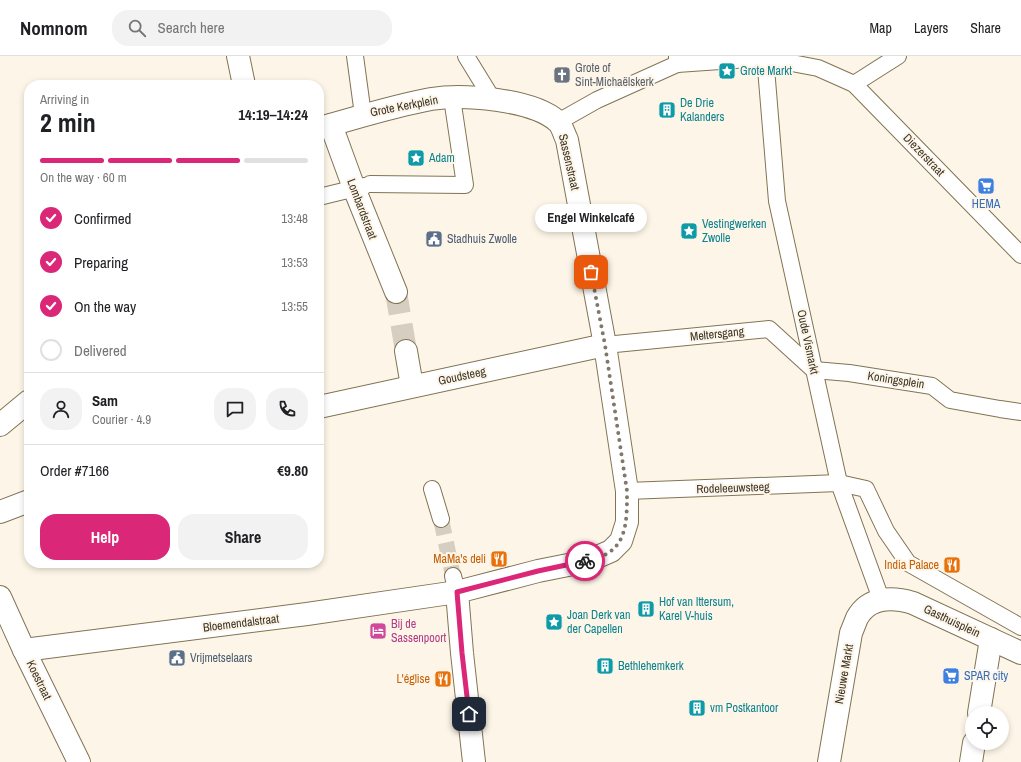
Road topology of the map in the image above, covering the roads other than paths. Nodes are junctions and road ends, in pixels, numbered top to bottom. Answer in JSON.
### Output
{"nodes":[{"id":1,"x":238,"y":56,"type":"edge"},
{"id":2,"x":354,"y":56,"type":"edge"},
{"id":3,"x":466,"y":56,"type":"edge"},
{"id":4,"x":805,"y":56,"type":"edge"},
{"id":5,"x":898,"y":56,"type":"edge"},
{"id":6,"x":765,"y":57,"type":"edge"},
{"id":7,"x":677,"y":60,"type":"edge"},
{"id":8,"x":818,"y":62,"type":"edge"},
{"id":9,"x":243,"y":80,"type":"edge"},
{"id":10,"x":854,"y":84,"type":"junction"},
{"id":11,"x":452,"y":98,"type":"junction"},
{"id":12,"x":493,"y":100,"type":"junction"},
{"id":13,"x":363,"y":115,"type":"junction"},
{"id":14,"x":558,"y":122,"type":"junction"},
{"id":15,"x":325,"y":127,"type":"edge"},
{"id":16,"x":363,"y":186,"type":"junction"},
{"id":17,"x":324,"y":196,"type":"edge"},
{"id":18,"x":1021,"y":255,"type":"edge"},
{"id":19,"x":396,"y":292,"type":"tunnel mouth"},
{"id":20,"x":605,"y":345,"type":"junction"},
{"id":21,"x":406,"y":351,"type":"tunnel mouth"},
{"id":22,"x":814,"y":370,"type":"junction"},
{"id":23,"x":412,"y":386,"type":"junction"},
{"id":24,"x":24,"y":405,"type":"edge"},
{"id":25,"x":324,"y":406,"type":"edge"},
{"id":26,"x":1021,"y":412,"type":"edge"},
{"id":27,"x":0,"y":425,"type":"edge"},
{"id":28,"x":839,"y":483,"type":"junction"},
{"id":29,"x":432,"y":489,"type":"dead end"},
{"id":30,"x":627,"y":491,"type":"junction"},
{"id":31,"x":24,"y":503,"type":"edge"},
{"id":32,"x":0,"y":512,"type":"edge"},
{"id":33,"x":441,"y":519,"type":"tunnel mouth"},
{"id":34,"x":563,"y":566,"type":"joint"},
{"id":35,"x":455,"y":584,"type":"junction"},
{"id":36,"x":0,"y":597,"type":"edge"},
{"id":37,"x":882,"y":599,"type":"junction"},
{"id":38,"x":1021,"y":627,"type":"edge"},
{"id":39,"x":991,"y":639,"type":"junction"},
{"id":40,"x":24,"y":650,"type":"junction"},
{"id":41,"x":1021,"y":653,"type":"edge"},
{"id":42,"x":980,"y":706,"type":"edge"},
{"id":43,"x":973,"y":750,"type":"edge"},
{"id":44,"x":78,"y":762,"type":"edge"},
{"id":45,"x":474,"y":762,"type":"edge"},
{"id":46,"x":829,"y":762,"type":"edge"},
{"id":47,"x":971,"y":762,"type":"edge"}],
"edges":[{"from":1,"to":9,"type":"street"},
{"from":2,"to":13,"type":"street","name":"Grote Kerkplein"},
{"from":3,"to":12,"type":"street"},
{"from":4,"to":8,"type":"street"},
{"from":5,"to":10,"type":"street"},
{"from":6,"to":7,"type":"street"},
{"from":6,"to":8,"type":"street"},
{"from":6,"to":22,"type":"street","name":"Oude Vismarkt"},
{"from":7,"to":14,"type":"street"},
{"from":8,"to":10,"type":"street","name":"Diezerstraat"},
{"from":10,"to":18,"type":"street","name":"Diezerstraat"},
{"from":11,"to":12,"type":"street","name":"Grote Kerkplein"},
{"from":11,"to":13,"type":"street","name":"Grote Kerkplein"},
{"from":11,"to":16,"type":"street"},
{"from":12,"to":14,"type":"street","name":"Grote Kerkplein"},
{"from":13,"to":15,"type":"street","name":"Grote Kerkplein"},
{"from":14,"to":20,"type":"street","name":"Sassenstraat"},
{"from":15,"to":16,"type":"street","name":"Lombardstraat"},
{"from":16,"to":17,"type":"street"},
{"from":16,"to":19,"type":"street","name":"Lombardstraat"},
{"from":20,"to":22,"type":"street","name":"Meltersgang"},
{"from":20,"to":23,"type":"street","name":"Goudsteeg"},
{"from":20,"to":30,"type":"street","name":"Sassenstraat"},
{"from":21,"to":23,"type":"street"},
{"from":22,"to":26,"type":"street","name":"Koningsplein"},
{"from":22,"to":28,"type":"street","name":"Oude Vismarkt"},
{"from":23,"to":25,"type":"street","name":"Goudsteeg"},
{"from":24,"to":27,"type":"street"},
{"from":28,"to":30,"type":"street","name":"Rodeleeuwsteeg"},
{"from":28,"to":37,"type":"street","name":"Oude Vismarkt"},
{"from":28,"to":38,"type":"street","name":"Rodeleeuwsteeg"},
{"from":29,"to":33,"type":"street"},
{"from":30,"to":34,"type":"street","name":"Sassenstraat"},
{"from":31,"to":32,"type":"street"},
{"from":34,"to":35,"type":"street","name":"Bloemendalstraat"},
{"from":35,"to":40,"type":"street","name":"Bloemendalstraat"},
{"from":35,"to":45,"type":"street"},
{"from":36,"to":40,"type":"street","name":"Koestraat"},
{"from":37,"to":39,"type":"street","name":"Gasthuisplein"},
{"from":37,"to":46,"type":"street","name":"Nieuwe Markt"},
{"from":39,"to":41,"type":"street","name":"Gasthuisplein"},
{"from":39,"to":42,"type":"street"},
{"from":40,"to":44,"type":"street","name":"Koestraat"},
{"from":43,"to":47,"type":"street"}]}
